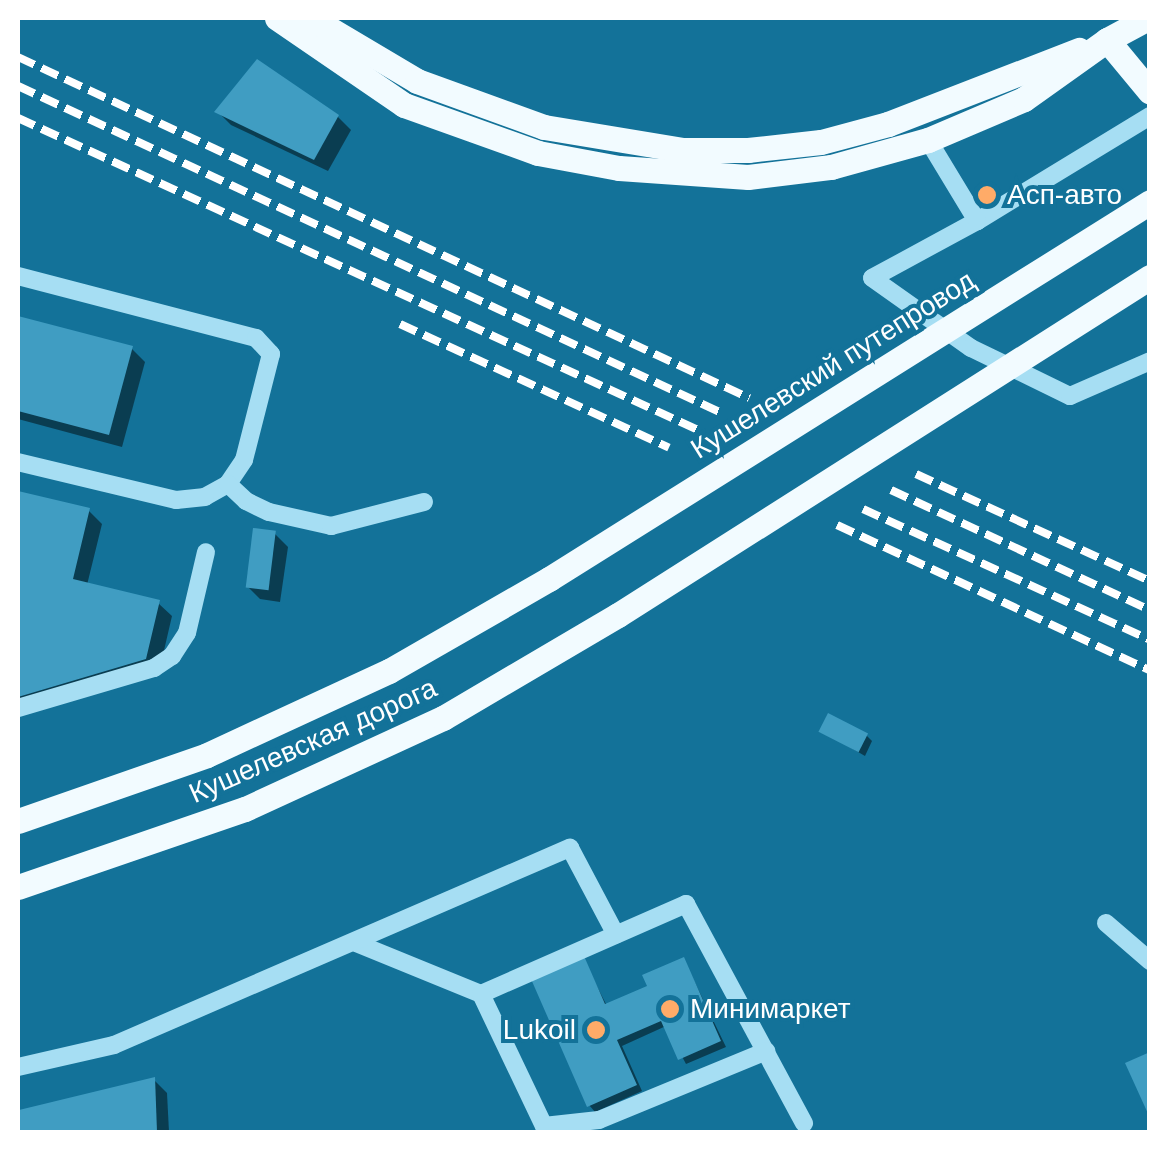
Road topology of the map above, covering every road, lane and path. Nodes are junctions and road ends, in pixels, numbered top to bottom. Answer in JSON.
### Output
{"nodes":[{"id":1,"x":277,"y":18,"type":"edge"},
{"id":2,"x":311,"y":18,"type":"edge"},
{"id":3,"x":1148,"y":18,"type":"edge"},
{"id":4,"x":1107,"y":40,"type":"junction"},
{"id":5,"x":1150,"y":92,"type":"edge"},
{"id":6,"x":1150,"y":116,"type":"edge"},
{"id":7,"x":928,"y":140,"type":"junction"},
{"id":8,"x":1150,"y":202,"type":"edge"},
{"id":9,"x":976,"y":221,"type":"junction"},
{"id":10,"x":18,"y":276,"type":"edge"},
{"id":11,"x":1150,"y":278,"type":"edge"},
{"id":12,"x":1150,"y":361,"type":"edge"},
{"id":13,"x":18,"y":462,"type":"edge"},
{"id":14,"x":228,"y":484,"type":"junction"},
{"id":15,"x":424,"y":502,"type":"dead end"},
{"id":16,"x":206,"y":552,"type":"dead end"},
{"id":17,"x":548,"y":579,"type":"joint"},
{"id":18,"x":18,"y":708,"type":"edge"},
{"id":19,"x":18,"y":821,"type":"edge"},
{"id":20,"x":18,"y":886,"type":"edge"},
{"id":21,"x":1106,"y":923,"type":"dead end"},
{"id":22,"x":616,"y":935,"type":"junction"},
{"id":23,"x":356,"y":943,"type":"junction"},
{"id":24,"x":1150,"y":962,"type":"edge"},
{"id":25,"x":481,"y":994,"type":"junction"},
{"id":26,"x":766,"y":1051,"type":"junction"},
{"id":27,"x":18,"y":1067,"type":"edge"},
{"id":28,"x":804,"y":1123,"type":"dead end"}],
"edges":[{"from":1,"to":7,"type":"main road"},
{"from":2,"to":4,"type":"main road"},
{"from":3,"to":4,"type":"main road"},
{"from":4,"to":5,"type":"main road"},
{"from":4,"to":7,"type":"main road"},
{"from":6,"to":9,"type":"street"},
{"from":7,"to":9,"type":"street"},
{"from":8,"to":17,"type":"main road","name":"Кушелевский путепровод","bridge":true},
{"from":9,"to":12,"type":"street"},
{"from":10,"to":14,"type":"street"},
{"from":11,"to":20,"type":"main road","name":"Кушелевская дорога","bridge":true},
{"from":13,"to":14,"type":"street"},
{"from":14,"to":15,"type":"street"},
{"from":16,"to":18,"type":"street"},
{"from":17,"to":19,"type":"main road","name":"Кушелевская дорога"},
{"from":21,"to":24,"type":"street"},
{"from":22,"to":23,"type":"street"},
{"from":22,"to":25,"type":"street"},
{"from":22,"to":26,"type":"street"},
{"from":23,"to":25,"type":"street"},
{"from":23,"to":27,"type":"street"},
{"from":25,"to":26,"type":"street"},
{"from":26,"to":28,"type":"street"}]}
